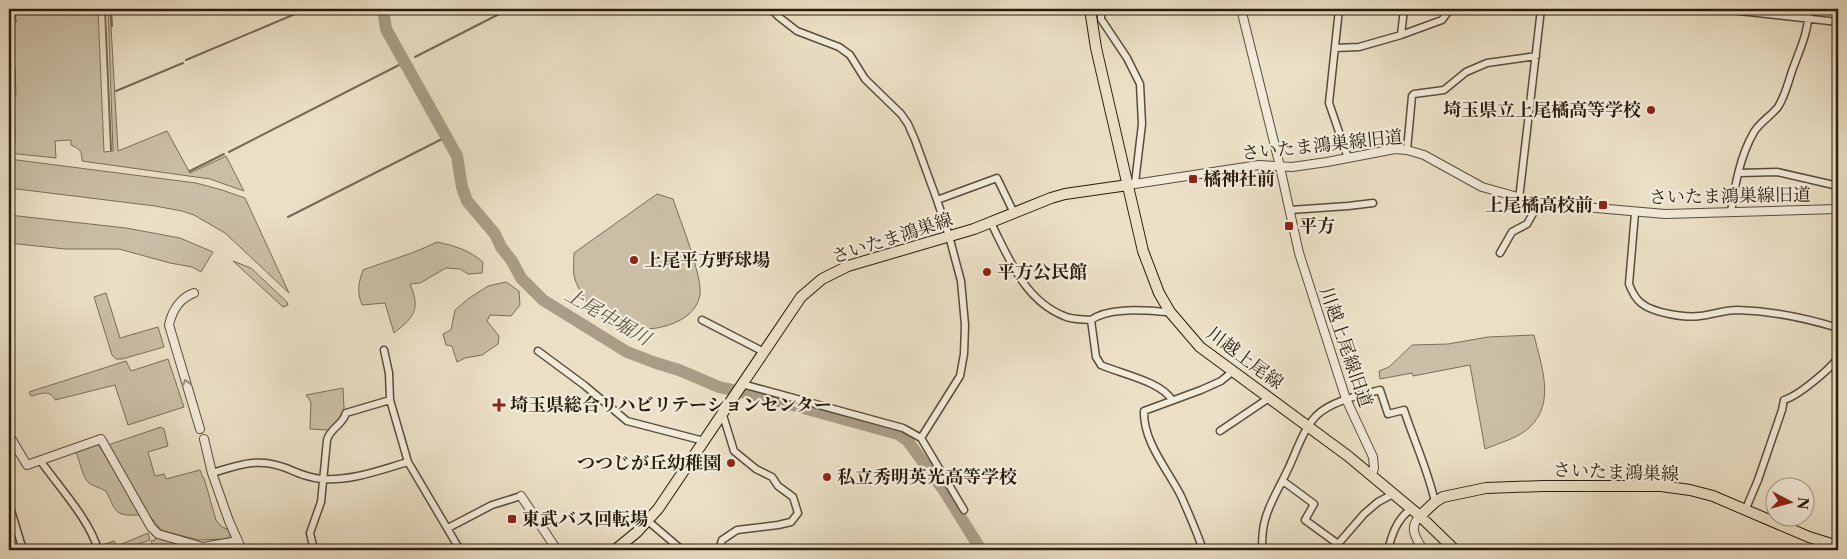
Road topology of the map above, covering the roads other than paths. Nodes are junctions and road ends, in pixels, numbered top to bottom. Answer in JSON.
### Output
{"nodes":[{"id":1,"x":771,"y":9,"type":"edge"},
{"id":2,"x":1090,"y":9,"type":"edge"},
{"id":3,"x":1101,"y":9,"type":"edge"},
{"id":4,"x":1241,"y":9,"type":"edge"},
{"id":5,"x":1339,"y":9,"type":"edge"},
{"id":6,"x":1404,"y":9,"type":"edge"},
{"id":7,"x":1450,"y":9,"type":"edge"},
{"id":8,"x":1541,"y":9,"type":"edge"},
{"id":9,"x":1721,"y":9,"type":"edge"},
{"id":10,"x":1808,"y":9,"type":"edge"},
{"id":11,"x":1809,"y":17,"type":"junction"},
{"id":12,"x":1838,"y":22,"type":"edge"},
{"id":13,"x":1401,"y":35,"type":"junction"},
{"id":14,"x":1335,"y":48,"type":"junction"},
{"id":15,"x":1536,"y":56,"type":"junction"},
{"id":16,"x":1407,"y":150,"type":"junction"},
{"id":17,"x":1348,"y":158,"type":"junction"},
{"id":18,"x":1280,"y":166,"type":"junction"},
{"id":19,"x":1739,"y":173,"type":"junction"},
{"id":20,"x":1132,"y":184,"type":"junction"},
{"id":21,"x":1838,"y":186,"type":"edge"},
{"id":22,"x":1519,"y":198,"type":"junction"},
{"id":23,"x":936,"y":200,"type":"junction"},
{"id":24,"x":1373,"y":203,"type":"dead end"},
{"id":25,"x":1539,"y":203,"type":"junction"},
{"id":26,"x":1838,"y":209,"type":"edge"},
{"id":27,"x":1290,"y":210,"type":"junction"},
{"id":28,"x":1731,"y":212,"type":"junction"},
{"id":29,"x":1014,"y":213,"type":"junction"},
{"id":30,"x":1635,"y":213,"type":"junction"},
{"id":31,"x":991,"y":223,"type":"junction"},
{"id":32,"x":949,"y":236,"type":"junction"},
{"id":33,"x":1500,"y":253,"type":"dead end"},
{"id":34,"x":194,"y":293,"type":"dead end"},
{"id":35,"x":1170,"y":312,"type":"junction"},
{"id":36,"x":702,"y":320,"type":"dead end"},
{"id":37,"x":1091,"y":320,"type":"junction"},
{"id":38,"x":1838,"y":328,"type":"edge"},
{"id":39,"x":384,"y":350,"type":"dead end"},
{"id":40,"x":538,"y":351,"type":"dead end"},
{"id":41,"x":764,"y":352,"type":"junction"},
{"id":42,"x":1838,"y":358,"type":"edge"},
{"id":43,"x":1232,"y":372,"type":"junction"},
{"id":44,"x":738,"y":389,"type":"junction"},
{"id":45,"x":1269,"y":398,"type":"junction"},
{"id":46,"x":1346,"y":399,"type":"junction"},
{"id":47,"x":390,"y":400,"type":"junction"},
{"id":48,"x":1172,"y":400,"type":"junction"},
{"id":49,"x":722,"y":412,"type":"junction"},
{"id":50,"x":1309,"y":426,"type":"junction"},
{"id":51,"x":200,"y":429,"type":"dead end"},
{"id":52,"x":1220,"y":431,"type":"dead end"},
{"id":53,"x":9,"y":435,"type":"edge"},
{"id":54,"x":921,"y":438,"type":"junction"},
{"id":55,"x":204,"y":439,"type":"dead end"},
{"id":56,"x":704,"y":440,"type":"junction"},
{"id":57,"x":40,"y":460,"type":"junction"},
{"id":58,"x":408,"y":462,"type":"junction"},
{"id":59,"x":212,"y":474,"type":"junction"},
{"id":60,"x":1372,"y":475,"type":"junction"},
{"id":61,"x":324,"y":480,"type":"junction"},
{"id":62,"x":1283,"y":481,"type":"junction"},
{"id":63,"x":1393,"y":494,"type":"junction"},
{"id":64,"x":521,"y":496,"type":"joint"},
{"id":65,"x":1435,"y":502,"type":"junction"},
{"id":66,"x":10,"y":507,"type":"edge"},
{"id":67,"x":1411,"y":509,"type":"junction"},
{"id":68,"x":964,"y":510,"type":"dead end"},
{"id":69,"x":1746,"y":510,"type":"junction"},
{"id":70,"x":1420,"y":516,"type":"junction"},
{"id":71,"x":648,"y":521,"type":"junction"},
{"id":72,"x":448,"y":528,"type":"junction"},
{"id":73,"x":238,"y":541,"type":"junction"},
{"id":74,"x":1837,"y":548,"type":"edge"},
{"id":75,"x":23,"y":550,"type":"edge"},
{"id":76,"x":98,"y":550,"type":"edge"},
{"id":77,"x":242,"y":550,"type":"edge"},
{"id":78,"x":314,"y":550,"type":"edge"},
{"id":79,"x":460,"y":550,"type":"edge"},
{"id":80,"x":557,"y":550,"type":"edge"},
{"id":81,"x":615,"y":550,"type":"edge"},
{"id":82,"x":682,"y":550,"type":"edge"},
{"id":83,"x":719,"y":550,"type":"edge"},
{"id":84,"x":1203,"y":550,"type":"edge"},
{"id":85,"x":1262,"y":550,"type":"edge"},
{"id":86,"x":1388,"y":550,"type":"edge"},
{"id":87,"x":1423,"y":550,"type":"edge"},
{"id":88,"x":1455,"y":550,"type":"edge"}],
"edges":[{"from":1,"to":23,"type":"street"},
{"from":2,"to":20,"type":"main road","name":"川越上尾線"},
{"from":3,"to":20,"type":"street"},
{"from":4,"to":18,"type":"street"},
{"from":5,"to":14,"type":"street"},
{"from":6,"to":13,"type":"street"},
{"from":7,"to":13,"type":"street"},
{"from":8,"to":15,"type":"street"},
{"from":9,"to":11,"type":"street"},
{"from":10,"to":11,"type":"street"},
{"from":11,"to":12,"type":"street"},
{"from":11,"to":19,"type":"street"},
{"from":13,"to":14,"type":"street"},
{"from":14,"to":17,"type":"street"},
{"from":15,"to":16,"type":"street"},
{"from":15,"to":22,"type":"street"},
{"from":16,"to":17,"type":"street","name":"さいたま鴻巣線旧道"},
{"from":16,"to":22,"type":"street","name":"さいたま鴻巣線旧道"},
{"from":17,"to":18,"type":"street","name":"さいたま鴻巣線旧道"},
{"from":18,"to":20,"type":"street","name":"さいたま鴻巣線旧道"},
{"from":18,"to":27,"type":"street","name":"川越上尾線旧道"},
{"from":19,"to":21,"type":"street"},
{"from":19,"to":28,"type":"street"},
{"from":20,"to":29,"type":"main road","name":"さいたま鴻巣線"},
{"from":20,"to":35,"type":"main road","name":"川越上尾線"},
{"from":22,"to":25,"type":"street","name":"さいたま鴻巣線旧道"},
{"from":23,"to":29,"type":"street"},
{"from":23,"to":32,"type":"street"},
{"from":24,"to":27,"type":"street"},
{"from":25,"to":30,"type":"street","name":"さいたま鴻巣線旧道"},
{"from":25,"to":33,"type":"street"},
{"from":26,"to":28,"type":"street","name":"さいたま鴻巣線旧道"},
{"from":27,"to":46,"type":"street","name":"川越上尾線旧道"},
{"from":28,"to":30,"type":"street","name":"さいたま鴻巣線旧道"},
{"from":29,"to":31,"type":"main road","name":"さいたま鴻巣線"},
{"from":30,"to":38,"type":"street"},
{"from":31,"to":32,"type":"main road","name":"さいたま鴻巣線"},
{"from":31,"to":37,"type":"street"},
{"from":32,"to":41,"type":"main road","name":"さいたま鴻巣線"},
{"from":32,"to":54,"type":"street"},
{"from":51,"to":34,"type":"street","one_way":true},
{"from":35,"to":37,"type":"street"},
{"from":35,"to":43,"type":"main road","name":"川越上尾線"},
{"from":36,"to":41,"type":"street"},
{"from":37,"to":48,"type":"street"},
{"from":39,"to":47,"type":"street"},
{"from":40,"to":56,"type":"street"},
{"from":41,"to":44,"type":"main road","name":"さいたま鴻巣線"},
{"from":42,"to":69,"type":"street"},
{"from":43,"to":45,"type":"main road","name":"川越上尾線"},
{"from":43,"to":48,"type":"street"},
{"from":44,"to":49,"type":"main road","name":"さいたま鴻巣線"},
{"from":44,"to":54,"type":"street"},
{"from":45,"to":50,"type":"main road","name":"川越上尾線"},
{"from":45,"to":52,"type":"street"},
{"from":46,"to":50,"type":"street"},
{"from":46,"to":60,"type":"street","name":"川越上尾線旧道"},
{"from":46,"to":65,"type":"street"},
{"from":47,"to":58,"type":"street"},
{"from":47,"to":61,"type":"street"},
{"from":48,"to":84,"type":"street"},
{"from":49,"to":56,"type":"main road","name":"さいたま鴻巣線"},
{"from":49,"to":83,"type":"street"},
{"from":50,"to":60,"type":"main road","name":"川越上尾線"},
{"from":50,"to":62,"type":"street"},
{"from":53,"to":57,"type":"street"},
{"from":54,"to":68,"type":"street"},
{"from":55,"to":59,"type":"street"},
{"from":56,"to":71,"type":"main road","name":"さいたま鴻巣線"},
{"from":57,"to":73,"type":"street"},
{"from":57,"to":76,"type":"street"},
{"from":58,"to":61,"type":"street"},
{"from":58,"to":72,"type":"street"},
{"from":59,"to":61,"type":"street"},
{"from":59,"to":73,"type":"street"},
{"from":60,"to":63,"type":"main road","name":"川越上尾線"},
{"from":61,"to":78,"type":"street"},
{"from":62,"to":63,"type":"street"},
{"from":62,"to":85,"type":"street"},
{"from":63,"to":67,"type":"main road","name":"川越上尾線"},
{"from":64,"to":72,"type":"street"},
{"from":64,"to":80,"type":"street"},
{"from":65,"to":69,"type":"main road","name":"さいたま鴻巣線"},
{"from":65,"to":70,"type":"main road","name":"さいたま鴻巣線"},
{"from":66,"to":75,"type":"street"},
{"from":67,"to":70,"type":"main road","name":"川越上尾線"},
{"from":67,"to":86,"type":"street"},
{"from":69,"to":74,"type":"main road","name":"さいたま鴻巣線"},
{"from":70,"to":87,"type":"street"},
{"from":70,"to":88,"type":"main road","name":"川越上尾線"},
{"from":71,"to":81,"type":"main road","name":"さいたま鴻巣線"},
{"from":71,"to":82,"type":"street"},
{"from":72,"to":79,"type":"street"},
{"from":73,"to":77,"type":"street"}]}
